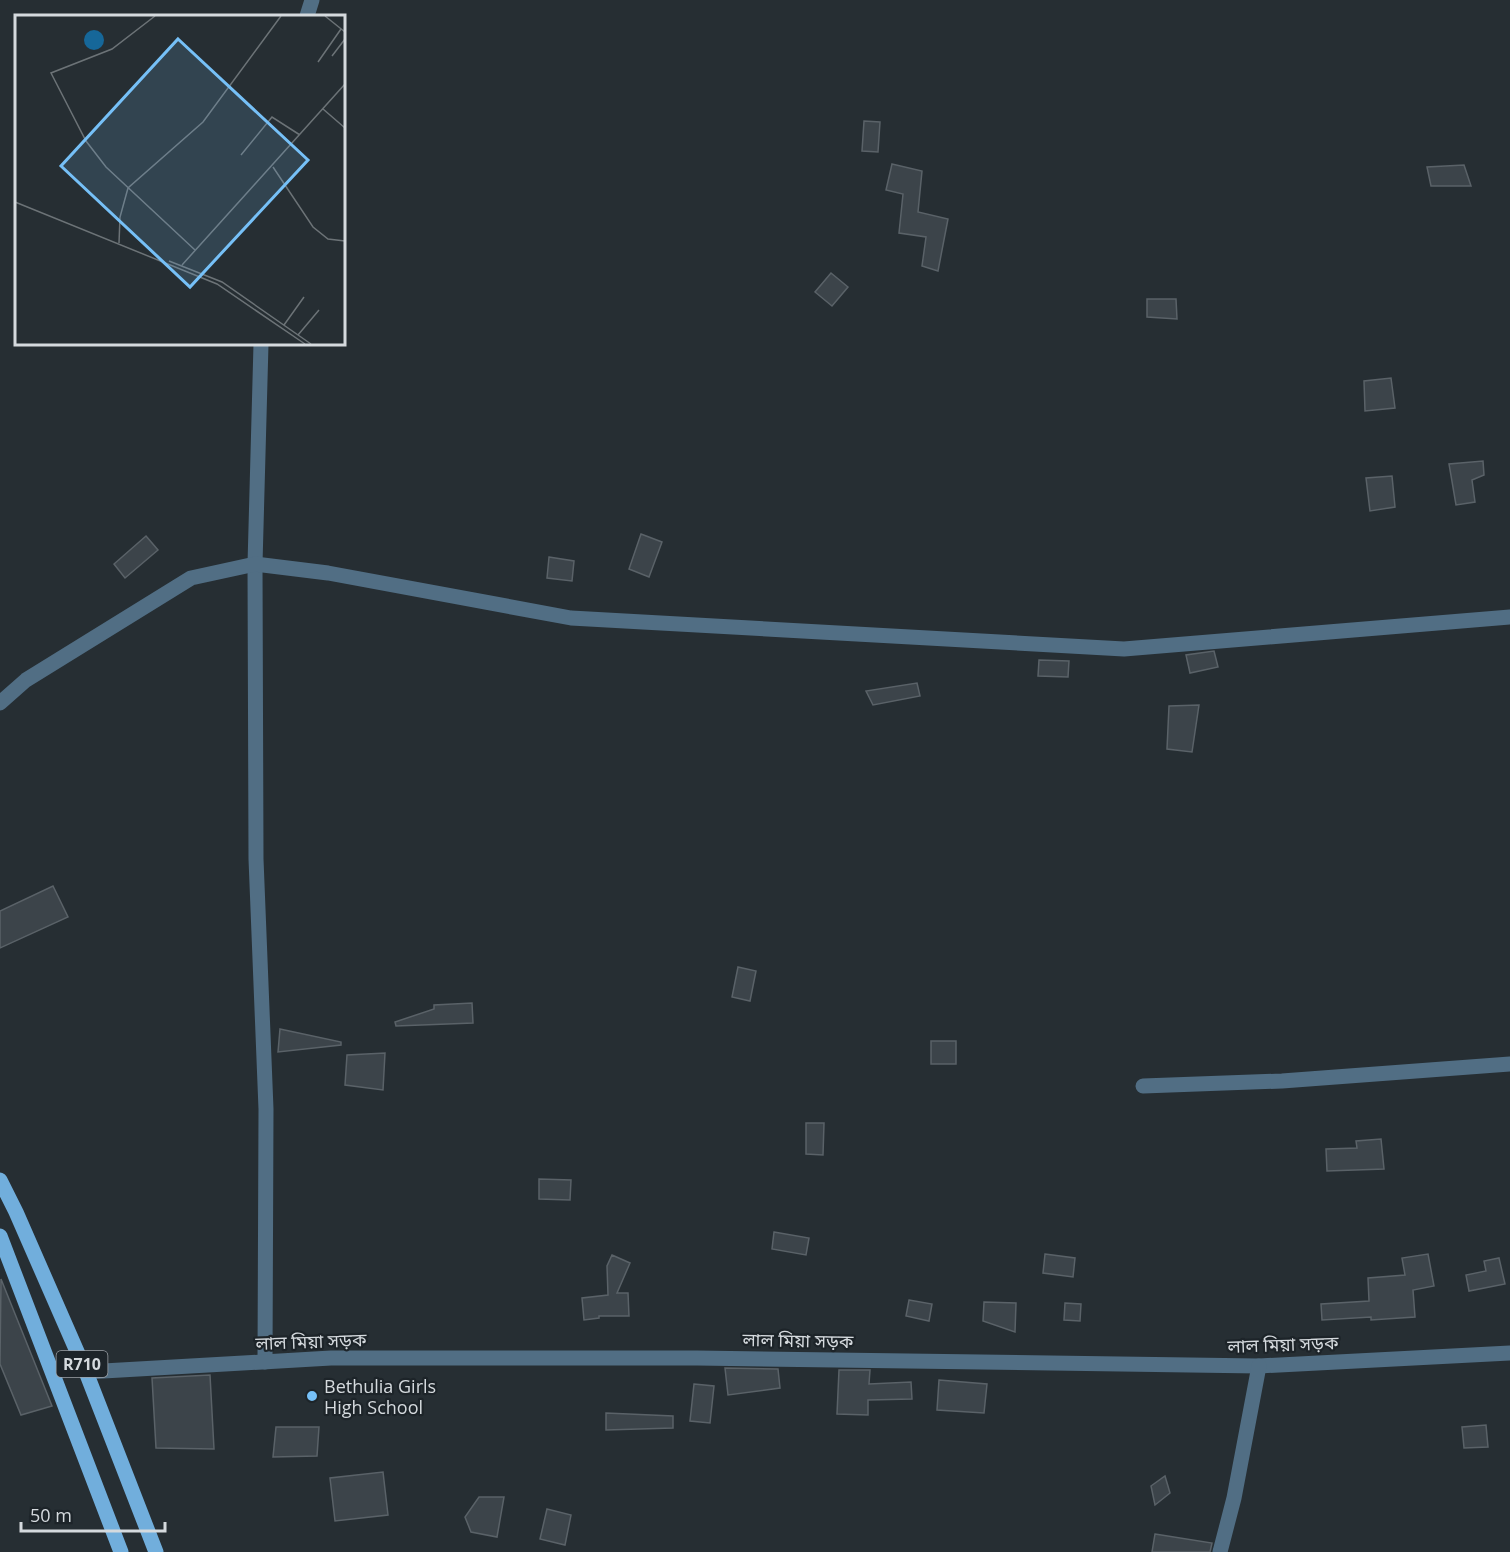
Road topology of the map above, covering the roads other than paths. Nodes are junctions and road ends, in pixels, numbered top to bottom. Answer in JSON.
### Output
{"nodes":[{"id":1,"x":312,"y":0,"type":"edge"},
{"id":2,"x":307,"y":15,"type":"edge"},
{"id":3,"x":261,"y":345,"type":"edge"},
{"id":4,"x":255,"y":564,"type":"junction"},
{"id":5,"x":1510,"y":617,"type":"edge"},
{"id":6,"x":0,"y":703,"type":"edge"},
{"id":7,"x":1510,"y":1064,"type":"edge"},
{"id":8,"x":1143,"y":1086,"type":"dead end"},
{"id":9,"x":0,"y":1180,"type":"edge"},
{"id":10,"x":0,"y":1236,"type":"edge"},
{"id":11,"x":1510,"y":1353,"type":"edge"},
{"id":12,"x":265,"y":1362,"type":"junction"},
{"id":13,"x":1259,"y":1366,"type":"junction"},
{"id":14,"x":86,"y":1372,"type":"junction"},
{"id":15,"x":121,"y":1552,"type":"edge"},
{"id":16,"x":156,"y":1552,"type":"edge"},
{"id":17,"x":1220,"y":1552,"type":"edge"}],
"edges":[{"from":1,"to":2,"type":"street"},
{"from":3,"to":4,"type":"street"},
{"from":4,"to":5,"type":"street"},
{"from":4,"to":6,"type":"street"},
{"from":4,"to":12,"type":"street"},
{"from":7,"to":8,"type":"street"},
{"from":9,"to":14,"type":"main road","number":"R710"},
{"from":10,"to":15,"type":"main road","number":"R710"},
{"from":11,"to":13,"type":"street","name":"লাল মিয়া সড়ক"},
{"from":12,"to":13,"type":"street","name":"লাল মিয়া সড়ক"},
{"from":12,"to":14,"type":"street","name":"লাল মিয়া সড়ক"},
{"from":13,"to":17,"type":"street"},
{"from":14,"to":16,"type":"main road","number":"R710"}]}
